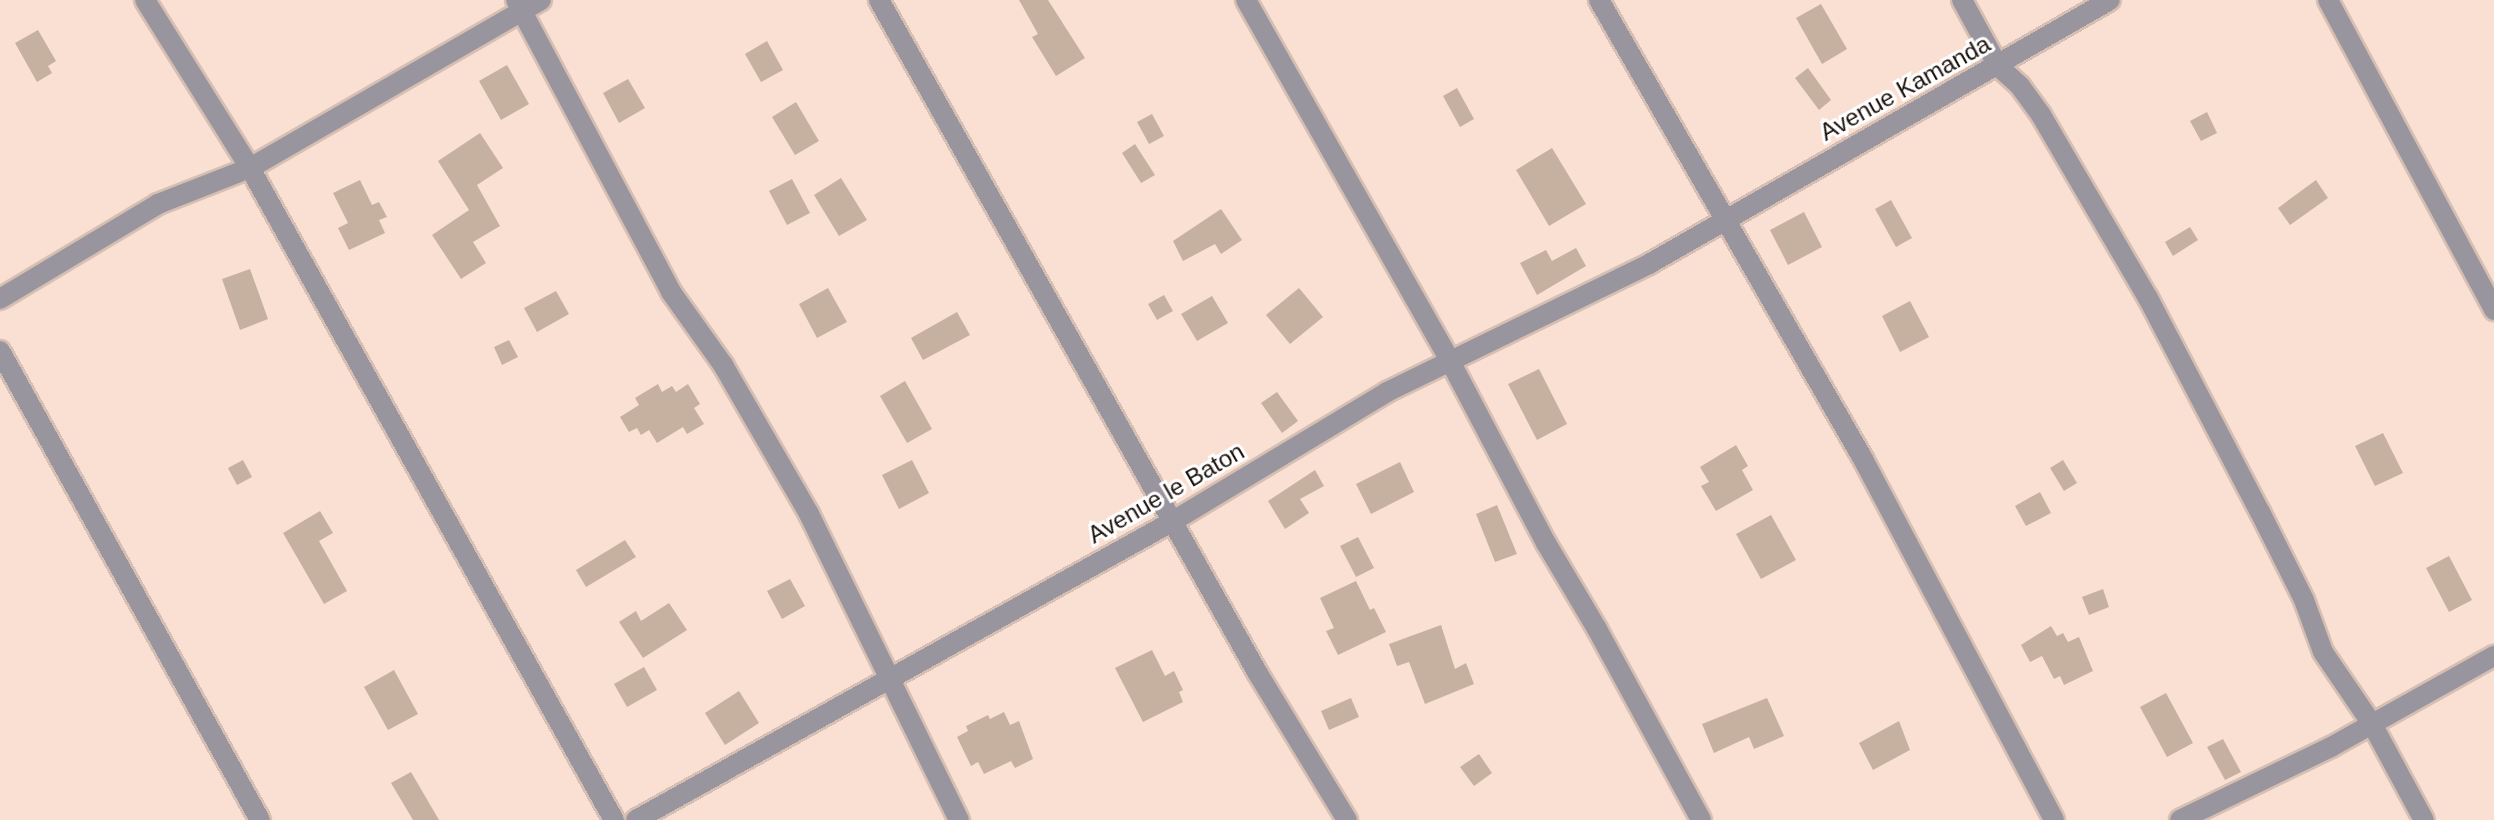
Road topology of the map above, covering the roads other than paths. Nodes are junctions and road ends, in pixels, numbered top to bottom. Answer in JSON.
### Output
{"nodes":[{"id":1,"x":145,"y":0,"type":"edge"},
{"id":2,"x":541,"y":0,"type":"edge"},
{"id":3,"x":879,"y":0,"type":"edge"},
{"id":4,"x":1246,"y":0,"type":"edge"},
{"id":5,"x":1599,"y":0,"type":"edge"},
{"id":6,"x":1962,"y":0,"type":"edge"},
{"id":7,"x":2110,"y":0,"type":"edge"},
{"id":8,"x":2328,"y":0,"type":"edge"},
{"id":9,"x":519,"y":5,"type":"edge"},
{"id":10,"x":1998,"y":66,"type":"junction"},
{"id":11,"x":250,"y":168,"type":"junction"},
{"id":12,"x":1724,"y":218,"type":"junction"},
{"id":13,"x":0,"y":299,"type":"edge"},
{"id":14,"x":2494,"y":310,"type":"edge"},
{"id":15,"x":0,"y":351,"type":"edge"},
{"id":16,"x":1450,"y":361,"type":"junction"},
{"id":17,"x":1175,"y":520,"type":"junction"},
{"id":18,"x":2494,"y":656,"type":"edge"},
{"id":19,"x":888,"y":677,"type":"junction"},
{"id":20,"x":2372,"y":724,"type":"junction"},
{"id":21,"x":260,"y":820,"type":"edge"},
{"id":22,"x":614,"y":820,"type":"edge"},
{"id":23,"x":636,"y":820,"type":"edge"},
{"id":24,"x":959,"y":820,"type":"edge"},
{"id":25,"x":1347,"y":820,"type":"edge"},
{"id":26,"x":1701,"y":820,"type":"edge"},
{"id":27,"x":2054,"y":820,"type":"edge"},
{"id":28,"x":2180,"y":820,"type":"edge"},
{"id":29,"x":2424,"y":820,"type":"edge"}],
"edges":[{"from":1,"to":11,"type":"street"},
{"from":2,"to":9,"type":"street"},
{"from":3,"to":17,"type":"street"},
{"from":4,"to":16,"type":"street"},
{"from":5,"to":12,"type":"street"},
{"from":6,"to":10,"type":"street"},
{"from":7,"to":10,"type":"street","name":"Avenue Kamanda"},
{"from":8,"to":14,"type":"street"},
{"from":9,"to":11,"type":"street"},
{"from":9,"to":19,"type":"street"},
{"from":10,"to":12,"type":"street","name":"Avenue Kamanda"},
{"from":10,"to":20,"type":"street"},
{"from":11,"to":13,"type":"street"},
{"from":11,"to":22,"type":"street"},
{"from":12,"to":16,"type":"street","name":"Avenue le Baton"},
{"from":12,"to":27,"type":"street"},
{"from":15,"to":21,"type":"street"},
{"from":16,"to":17,"type":"street","name":"Avenue le Baton"},
{"from":16,"to":26,"type":"street"},
{"from":17,"to":19,"type":"street","name":"Avenue le Baton"},
{"from":17,"to":25,"type":"street"},
{"from":18,"to":20,"type":"street"},
{"from":19,"to":23,"type":"street","name":"Avenue le Baton"},
{"from":19,"to":24,"type":"street"},
{"from":20,"to":28,"type":"street"},
{"from":20,"to":29,"type":"street"}]}
